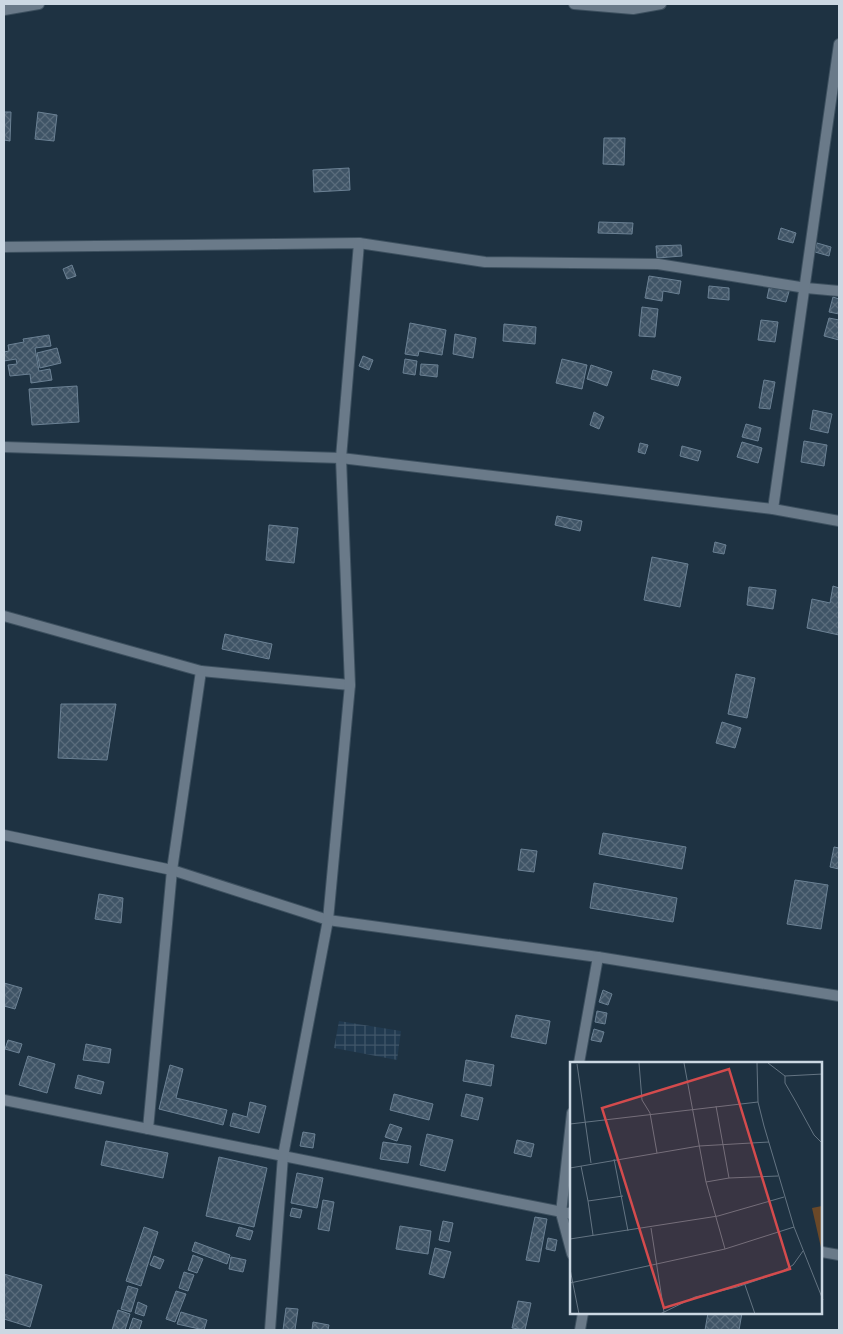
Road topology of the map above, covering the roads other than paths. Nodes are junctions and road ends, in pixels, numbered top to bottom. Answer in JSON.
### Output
{"nodes":[{"id":1,"x":39,"y":4,"type":"edge"},
{"id":2,"x":574,"y":4,"type":"edge"},
{"id":3,"x":662,"y":4,"type":"edge"},
{"id":4,"x":4,"y":10,"type":"edge"},
{"id":5,"x":839,"y":44,"type":"edge"},
{"id":6,"x":359,"y":243,"type":"junction"},
{"id":7,"x":4,"y":247,"type":"edge"},
{"id":8,"x":806,"y":288,"type":"junction"},
{"id":9,"x":839,"y":291,"type":"edge"},
{"id":10,"x":4,"y":447,"type":"edge"},
{"id":11,"x":341,"y":458,"type":"junction"},
{"id":12,"x":773,"y":509,"type":"junction"},
{"id":13,"x":839,"y":521,"type":"edge"},
{"id":14,"x":4,"y":616,"type":"edge"},
{"id":15,"x":201,"y":671,"type":"junction"},
{"id":16,"x":350,"y":685,"type":"junction"},
{"id":17,"x":4,"y":835,"type":"edge"},
{"id":18,"x":172,"y":870,"type":"junction"},
{"id":19,"x":328,"y":920,"type":"junction"},
{"id":20,"x":598,"y":956,"type":"junction"},
{"id":21,"x":839,"y":996,"type":"edge"},
{"id":22,"x":579,"y":1062,"type":"edge"},
{"id":23,"x":4,"y":1100,"type":"edge"},
{"id":24,"x":148,"y":1129,"type":"junction"},
{"id":25,"x":570,"y":1146,"type":"edge"},
{"id":26,"x":283,"y":1156,"type":"junction"},
{"id":27,"x":566,"y":1213,"type":"edge"},
{"id":28,"x":570,"y":1240,"type":"edge"},
{"id":29,"x":823,"y":1252,"type":"edge"},
{"id":30,"x":839,"y":1254,"type":"edge"},
{"id":31,"x":584,"y":1314,"type":"edge"},
{"id":32,"x":270,"y":1330,"type":"edge"},
{"id":33,"x":580,"y":1330,"type":"edge"}],
"edges":[{"from":1,"to":4,"type":"street"},
{"from":2,"to":3,"type":"street"},
{"from":5,"to":8,"type":"street"},
{"from":6,"to":7,"type":"street"},
{"from":6,"to":8,"type":"street"},
{"from":6,"to":11,"type":"street"},
{"from":8,"to":9,"type":"street"},
{"from":8,"to":12,"type":"street"},
{"from":10,"to":11,"type":"street"},
{"from":11,"to":12,"type":"street"},
{"from":11,"to":16,"type":"street"},
{"from":12,"to":13,"type":"street"},
{"from":14,"to":15,"type":"street"},
{"from":15,"to":16,"type":"street"},
{"from":15,"to":18,"type":"street"},
{"from":16,"to":19,"type":"street"},
{"from":17,"to":18,"type":"street"},
{"from":18,"to":19,"type":"street"},
{"from":18,"to":24,"type":"street"},
{"from":19,"to":20,"type":"street"},
{"from":19,"to":26,"type":"street"},
{"from":20,"to":21,"type":"street"},
{"from":20,"to":22,"type":"street"},
{"from":23,"to":24,"type":"street"},
{"from":24,"to":26,"type":"street"},
{"from":25,"to":27,"type":"street"},
{"from":26,"to":27,"type":"street"},
{"from":26,"to":32,"type":"street"},
{"from":27,"to":28,"type":"street"},
{"from":29,"to":30,"type":"street"},
{"from":31,"to":33,"type":"street"}]}
